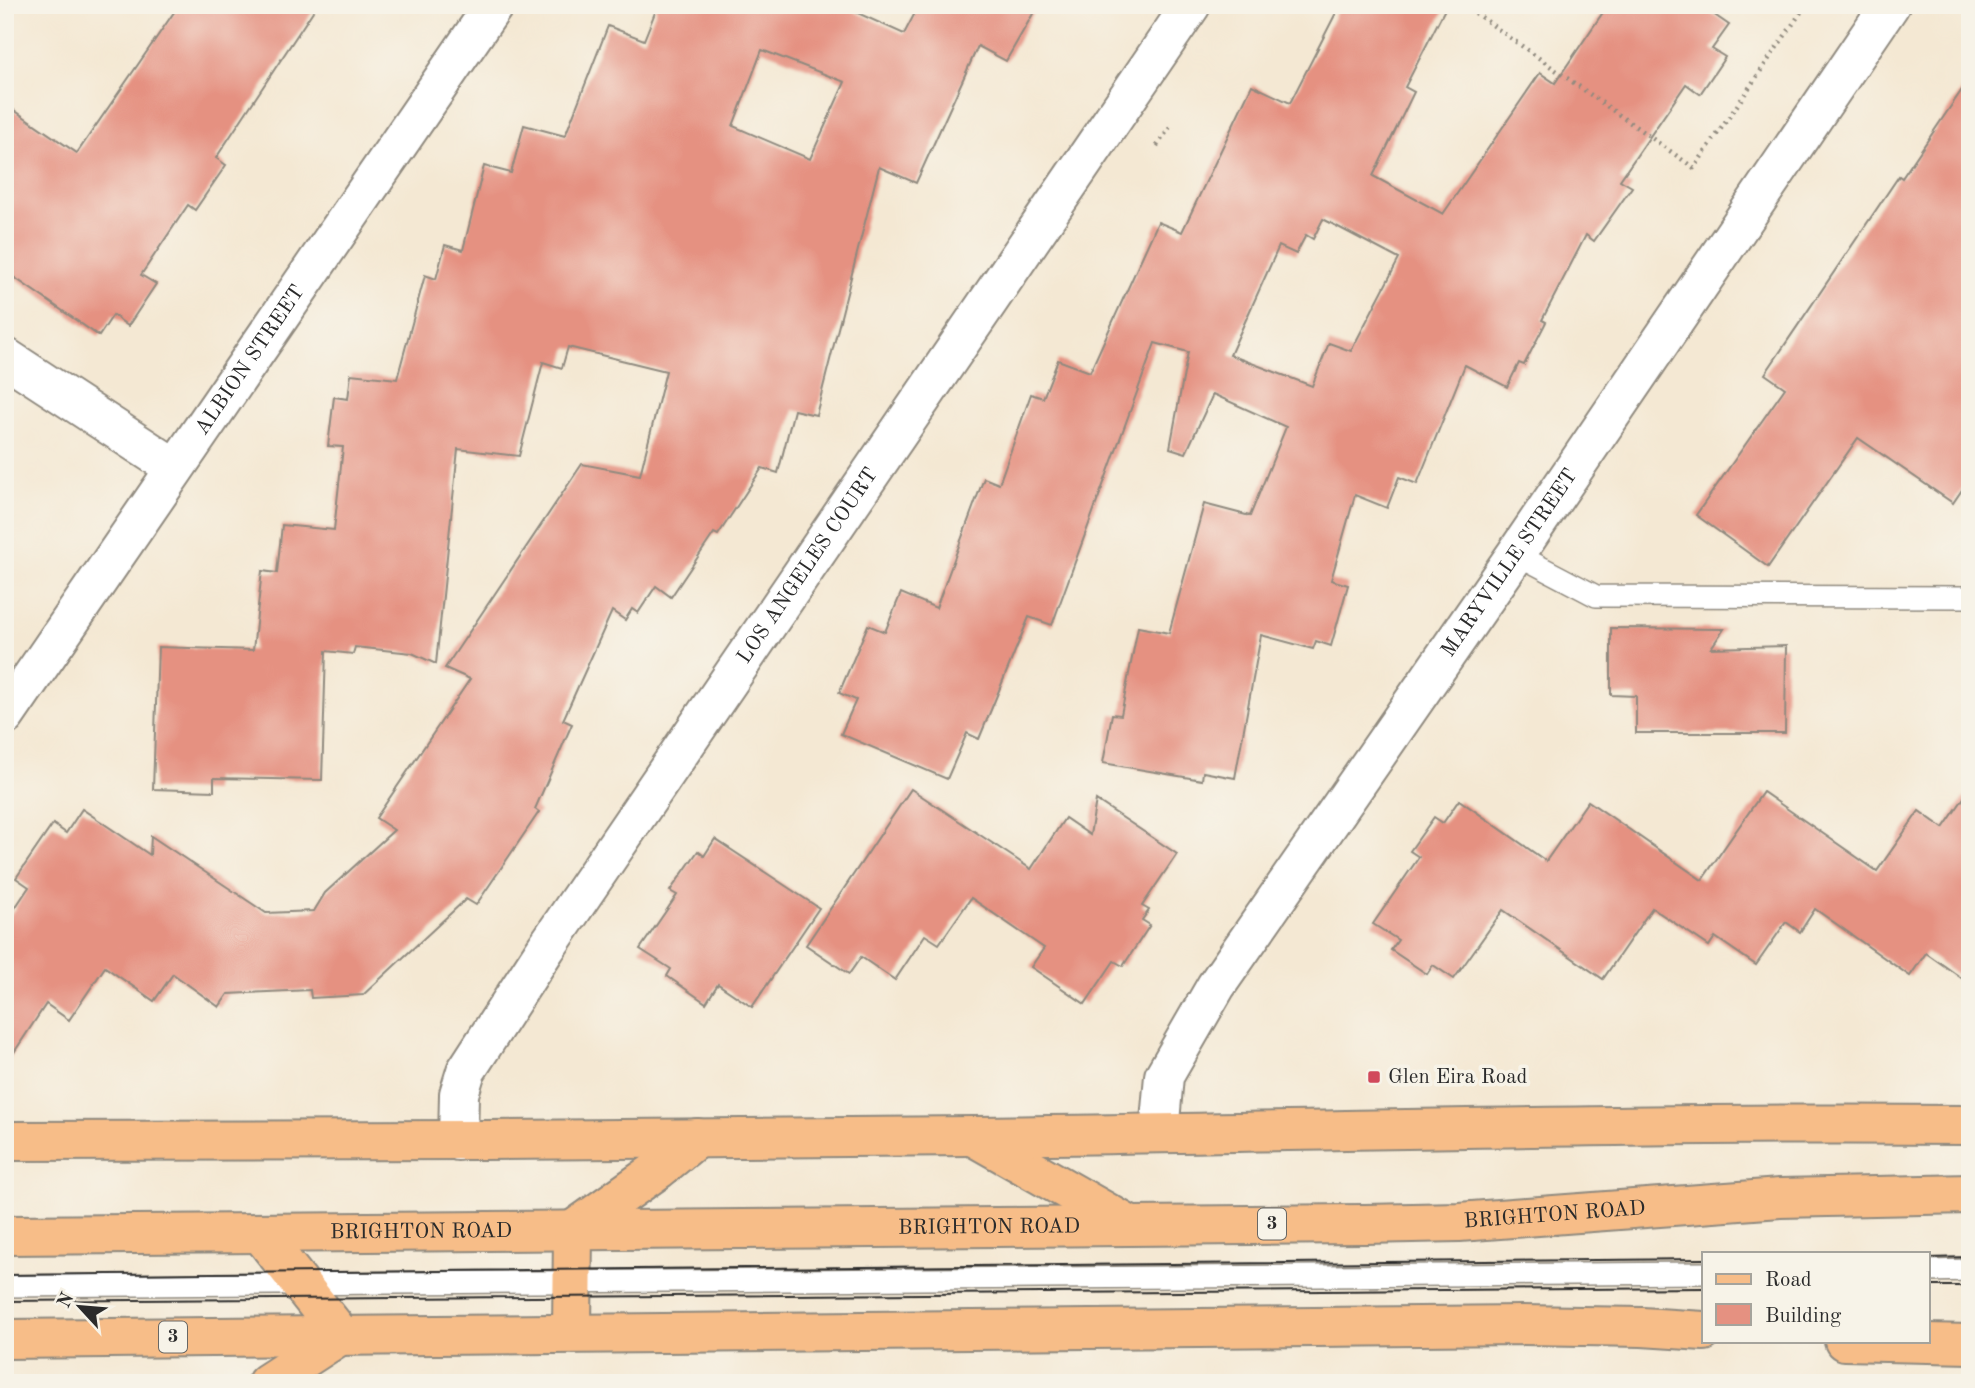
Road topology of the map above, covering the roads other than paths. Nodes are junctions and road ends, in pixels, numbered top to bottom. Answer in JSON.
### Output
{"nodes":[{"id":1,"x":494,"y":5,"type":"edge"},
{"id":2,"x":1191,"y":5,"type":"edge"},
{"id":3,"x":1890,"y":5,"type":"edge"},
{"id":4,"x":5,"y":357,"type":"edge"},
{"id":5,"x":175,"y":468,"type":"junction"},
{"id":6,"x":1516,"y":554,"type":"junction"},
{"id":7,"x":1970,"y":597,"type":"edge"},
{"id":8,"x":5,"y":716,"type":"edge"},
{"id":9,"x":1970,"y":1125,"type":"edge"},
{"id":10,"x":1159,"y":1133,"type":"junction"},
{"id":11,"x":972,"y":1136,"type":"junction"},
{"id":12,"x":697,"y":1138,"type":"junction"},
{"id":13,"x":5,"y":1141,"type":"edge"},
{"id":14,"x":458,"y":1141,"type":"junction"},
{"id":15,"x":1970,"y":1194,"type":"edge"},
{"id":16,"x":1129,"y":1225,"type":"junction"},
{"id":17,"x":573,"y":1230,"type":"junction"},
{"id":18,"x":260,"y":1233,"type":"junction"},
{"id":19,"x":5,"y":1235,"type":"edge"},
{"id":20,"x":1970,"y":1270,"type":"edge"},
{"id":21,"x":1930,"y":1271,"type":"edge"},
{"id":22,"x":1702,"y":1273,"type":"edge"},
{"id":23,"x":572,"y":1283,"type":"junction"},
{"id":24,"x":301,"y":1284,"type":"junction"},
{"id":25,"x":5,"y":1286,"type":"edge"},
{"id":26,"x":1702,"y":1331,"type":"edge"},
{"id":27,"x":572,"y":1332,"type":"junction"},
{"id":28,"x":341,"y":1335,"type":"junction"},
{"id":29,"x":5,"y":1339,"type":"edge"},
{"id":30,"x":1886,"y":1342,"type":"edge"},
{"id":31,"x":1970,"y":1344,"type":"edge"},
{"id":32,"x":267,"y":1383,"type":"edge"}],
"edges":[{"from":1,"to":5,"type":"street","name":"ALBION STREET"},
{"from":2,"to":14,"type":"street","name":"LOS ANGELES COURT"},
{"from":3,"to":6,"type":"street","name":"MARYVILLE STREET"},
{"from":4,"to":5,"type":"street"},
{"from":5,"to":8,"type":"street","name":"ALBION STREET"},
{"from":6,"to":7,"type":"lane"},
{"from":6,"to":10,"type":"street","name":"MARYVILLE STREET"},
{"from":9,"to":10,"type":"main road"},
{"from":10,"to":11,"type":"main road"},
{"from":11,"to":12,"type":"main road"},
{"from":11,"to":16,"type":"main road"},
{"from":12,"to":14,"type":"main road"},
{"from":12,"to":17,"type":"main road"},
{"from":13,"to":14,"type":"main road"},
{"from":15,"to":16,"type":"main road","name":"BRIGHTON ROAD","number":"3"},
{"from":16,"to":17,"type":"main road","name":"BRIGHTON ROAD","number":"3"},
{"from":17,"to":18,"type":"main road","name":"BRIGHTON ROAD","number":"3"},
{"from":17,"to":23,"type":"main road"},
{"from":18,"to":19,"type":"main road","name":"BRIGHTON ROAD","number":"3"},
{"from":18,"to":24,"type":"main road"},
{"from":20,"to":21,"type":"lane"},
{"from":22,"to":23,"type":"lane"},
{"from":23,"to":24,"type":"lane"},
{"from":23,"to":27,"type":"main road"},
{"from":24,"to":25,"type":"lane"},
{"from":24,"to":28,"type":"main road"},
{"from":26,"to":27,"type":"main road","number":"3"},
{"from":27,"to":28,"type":"main road","number":"3"},
{"from":28,"to":29,"type":"main road","number":"3"},
{"from":28,"to":32,"type":"main road"},
{"from":30,"to":31,"type":"main road"}]}
